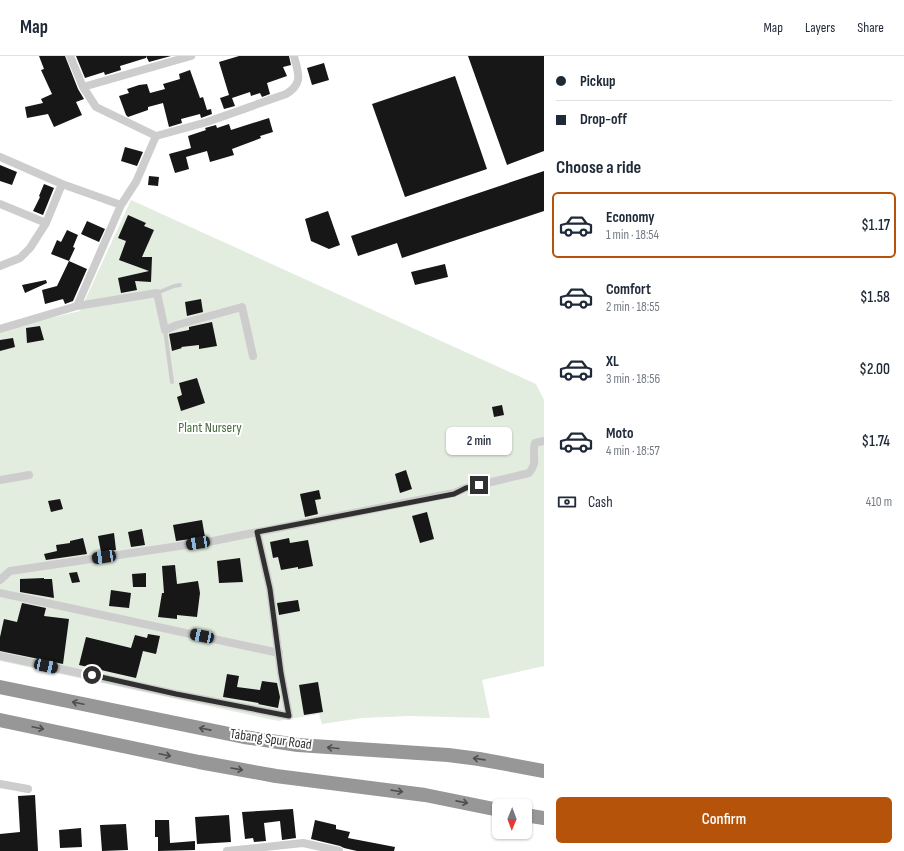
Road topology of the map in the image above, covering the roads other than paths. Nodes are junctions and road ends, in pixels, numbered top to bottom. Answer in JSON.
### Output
{"nodes":[{"id":1,"x":70,"y":56,"type":"edge"},
{"id":2,"x":191,"y":56,"type":"edge"},
{"id":3,"x":294,"y":56,"type":"edge"},
{"id":4,"x":83,"y":87,"type":"junction"},
{"id":5,"x":156,"y":136,"type":"junction"},
{"id":6,"x":0,"y":157,"type":"edge"},
{"id":7,"x":62,"y":184,"type":"junction"},
{"id":8,"x":0,"y":204,"type":"edge"},
{"id":9,"x":121,"y":205,"type":"junction"},
{"id":10,"x":46,"y":223,"type":"junction"},
{"id":11,"x":0,"y":266,"type":"edge"},
{"id":12,"x":180,"y":286,"type":"dead end"},
{"id":13,"x":157,"y":293,"type":"junction"},
{"id":14,"x":76,"y":306,"type":"junction"},
{"id":15,"x":0,"y":329,"type":"edge"},
{"id":16,"x":165,"y":330,"type":"junction"},
{"id":17,"x":253,"y":356,"type":"dead end"},
{"id":18,"x":172,"y":382,"type":"dead end"},
{"id":19,"x":544,"y":441,"type":"edge"},
{"id":20,"x":29,"y":475,"type":"dead end"},
{"id":21,"x":0,"y":480,"type":"edge"},
{"id":22,"x":257,"y":532,"type":"junction"},
{"id":23,"x":0,"y":580,"type":"edge"},
{"id":24,"x":0,"y":593,"type":"edge"},
{"id":25,"x":279,"y":653,"type":"junction"},
{"id":26,"x":0,"y":656,"type":"edge"},
{"id":27,"x":0,"y":687,"type":"edge"},
{"id":28,"x":0,"y":720,"type":"edge"},
{"id":29,"x":544,"y":771,"type":"edge"},
{"id":30,"x":0,"y":784,"type":"edge"},
{"id":31,"x":28,"y":789,"type":"dead end"},
{"id":32,"x":492,"y":809,"type":"edge"},
{"id":33,"x":532,"y":816,"type":"edge"},
{"id":34,"x":544,"y":818,"type":"edge"},
{"id":35,"x":303,"y":842,"type":"junction"},
{"id":36,"x":227,"y":851,"type":"edge"},
{"id":37,"x":233,"y":851,"type":"edge"},
{"id":38,"x":307,"y":851,"type":"edge"},
{"id":39,"x":340,"y":851,"type":"edge"}],
"edges":[{"from":1,"to":4,"type":"street"},
{"from":2,"to":4,"type":"street"},
{"from":3,"to":5,"type":"street"},
{"from":4,"to":5,"type":"street"},
{"from":5,"to":9,"type":"street"},
{"from":6,"to":7,"type":"street"},
{"from":7,"to":9,"type":"street"},
{"from":7,"to":10,"type":"street"},
{"from":8,"to":10,"type":"street"},
{"from":9,"to":14,"type":"street"},
{"from":10,"to":11,"type":"street"},
{"from":12,"to":13,"type":"lane"},
{"from":13,"to":14,"type":"street"},
{"from":13,"to":16,"type":"street"},
{"from":14,"to":15,"type":"street"},
{"from":16,"to":17,"type":"street"},
{"from":16,"to":18,"type":"lane"},
{"from":19,"to":22,"type":"street"},
{"from":20,"to":21,"type":"street"},
{"from":22,"to":23,"type":"street"},
{"from":22,"to":25,"type":"street"},
{"from":24,"to":25,"type":"street"},
{"from":25,"to":26,"type":"street"},
{"from":29,"to":27,"type":"highway","name":"Tabang Spur Road","one_way":true},
{"from":28,"to":32,"type":"highway","one_way":true},
{"from":30,"to":31,"type":"street"},
{"from":33,"to":34,"type":"highway"},
{"from":35,"to":37,"type":"street"},
{"from":35,"to":38,"type":"street"},
{"from":35,"to":39,"type":"street"},
{"from":36,"to":37,"type":"street"}]}
